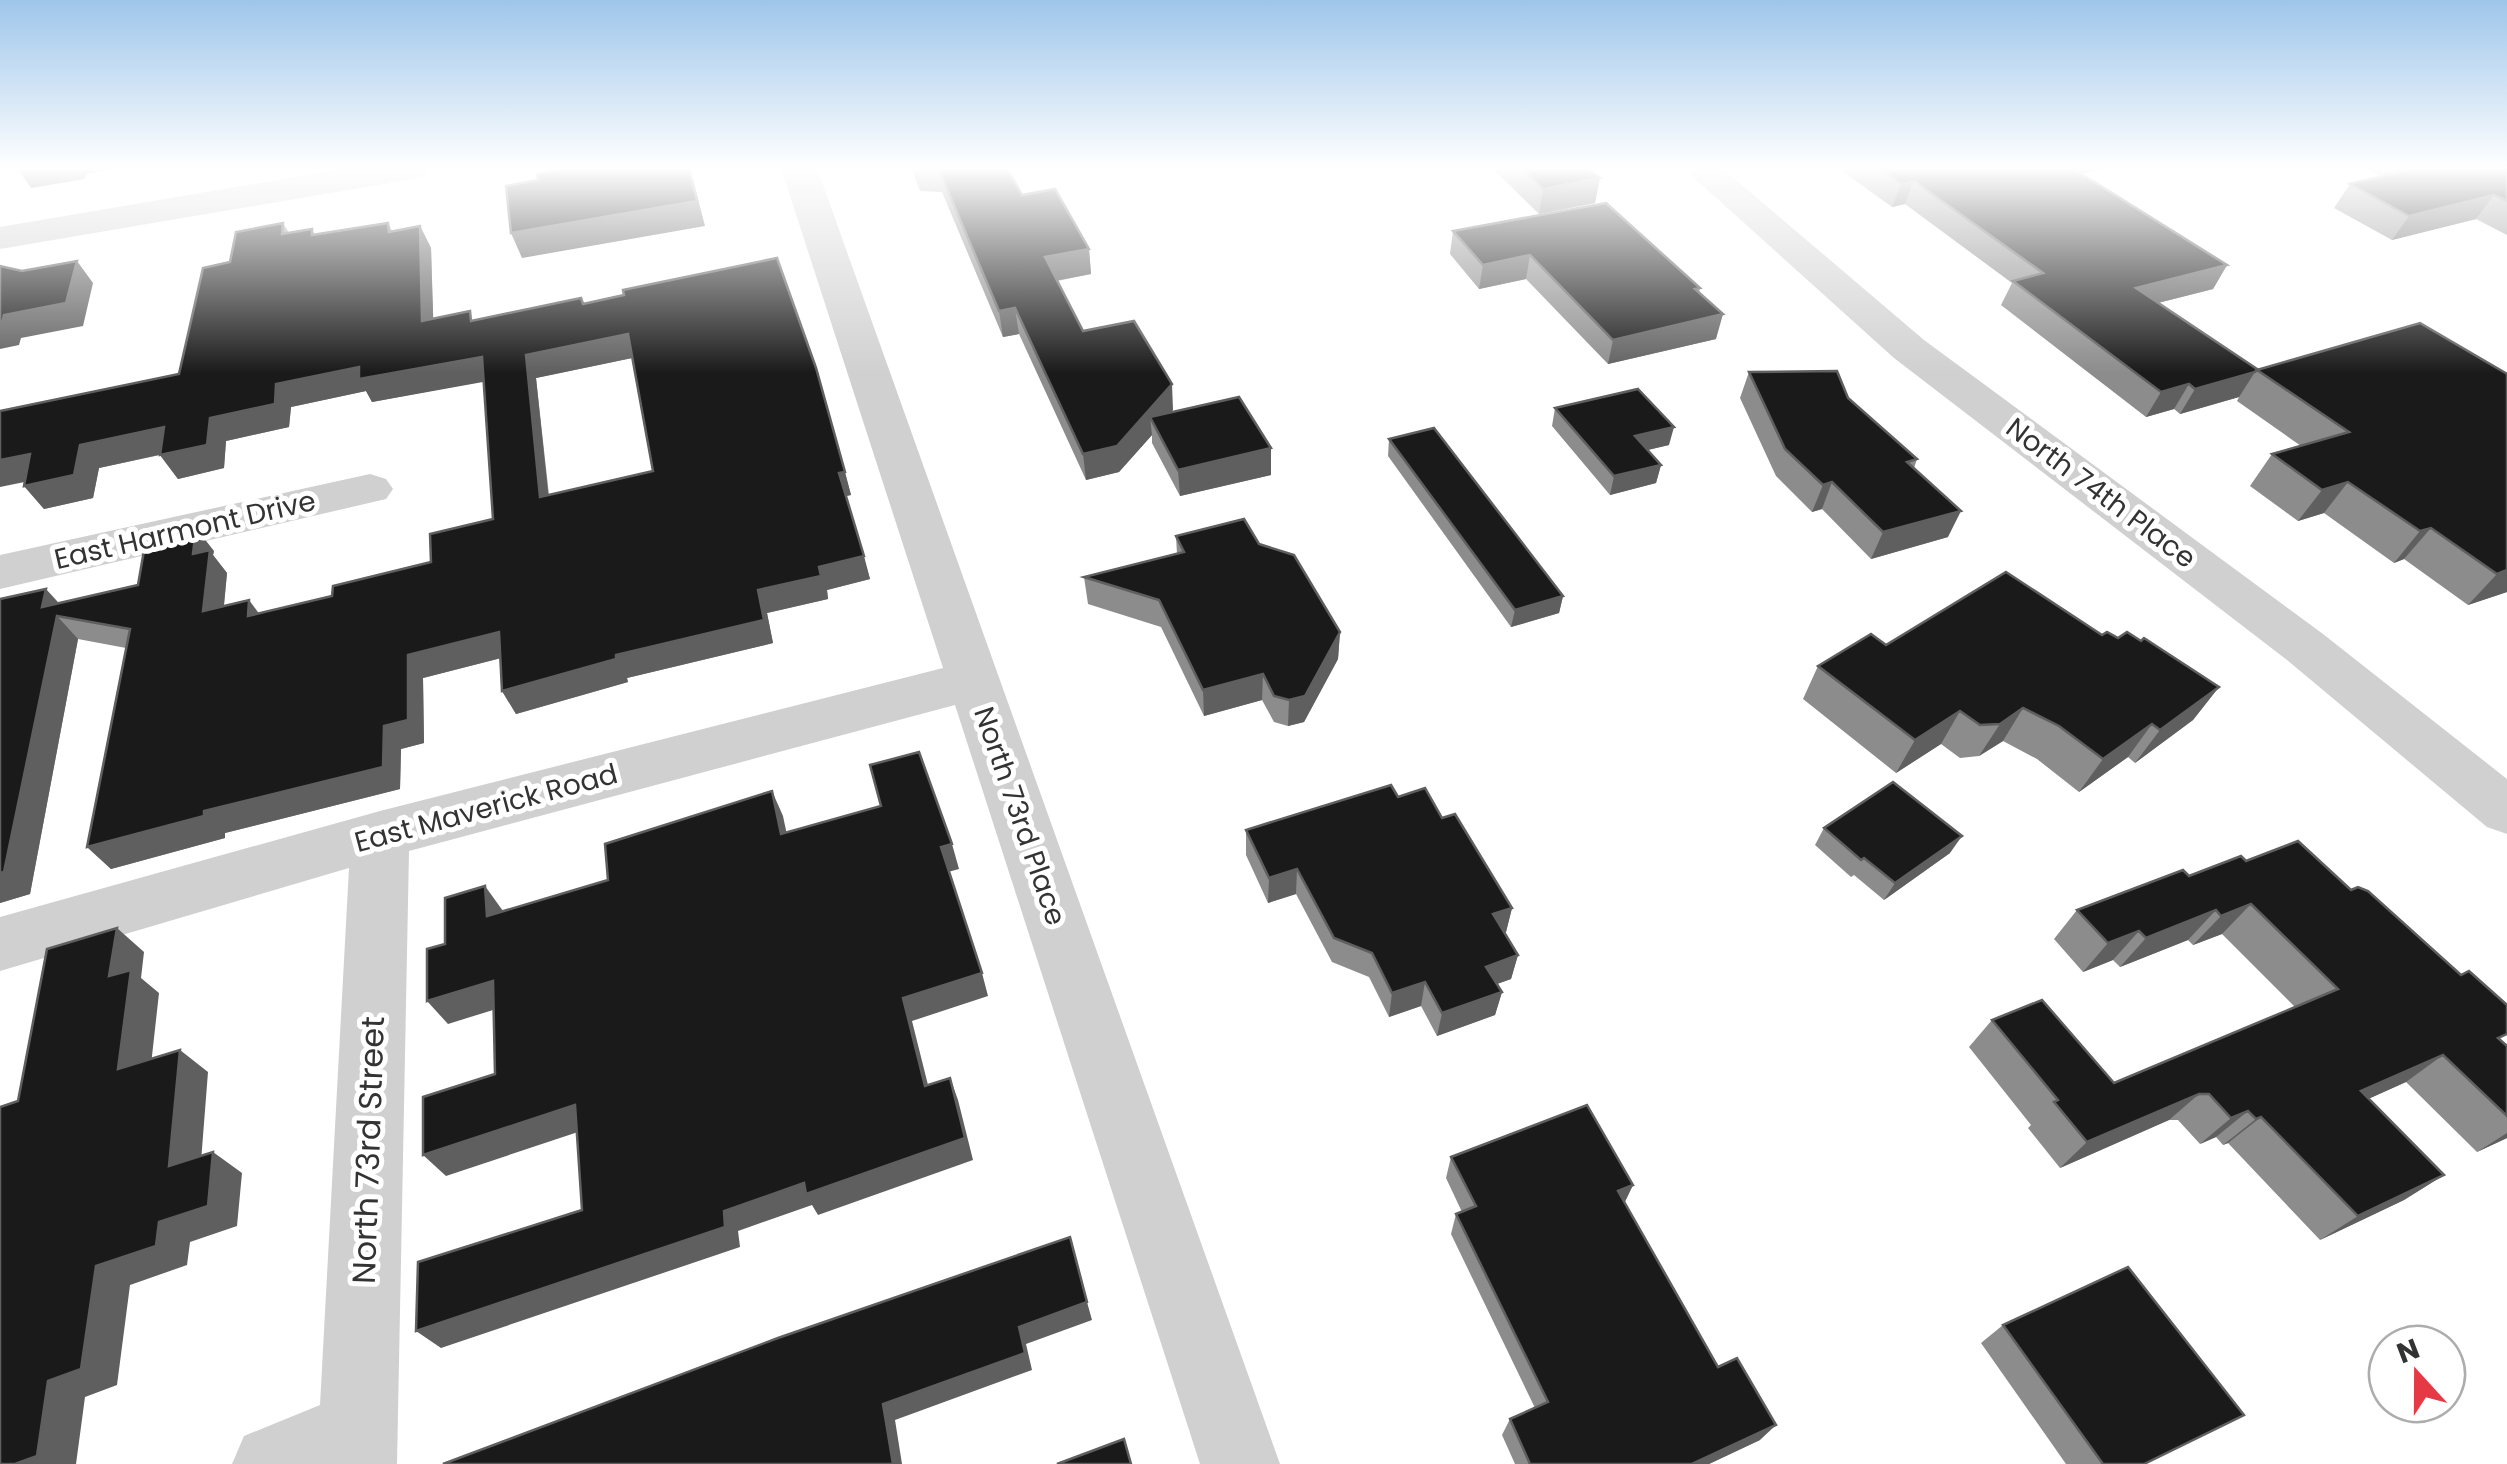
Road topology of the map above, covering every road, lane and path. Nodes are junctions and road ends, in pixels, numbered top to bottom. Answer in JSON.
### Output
{"nodes":[{"id":1,"x":822,"y":236,"type":"edge"},
{"id":2,"x":1779,"y":236,"type":"edge"},
{"id":3,"x":370,"y":488,"type":"dead end"},
{"id":4,"x":0,"y":572,"type":"edge"},
{"id":5,"x":974,"y":680,"type":"junction"},
{"id":6,"x":2507,"y":811,"type":"edge"},
{"id":7,"x":380,"y":836,"type":"junction"},
{"id":8,"x":0,"y":944,"type":"edge"},
{"id":9,"x":357,"y":1447,"type":"edge"},
{"id":10,"x":272,"y":1464,"type":"edge"},
{"id":11,"x":1240,"y":1464,"type":"edge"}],
"edges":[{"from":1,"to":5,"type":"street","name":"North 73rd Place"},
{"from":2,"to":6,"type":"street","name":"North 74th Place"},
{"from":3,"to":4,"type":"street","name":"East Harmont Drive"},
{"from":5,"to":7,"type":"street","name":"East Maverick Road"},
{"from":5,"to":11,"type":"street","name":"North 73rd Place"},
{"from":7,"to":8,"type":"street","name":"East Maverick Road"},
{"from":7,"to":9,"type":"street","name":"North 73rd Street"},
{"from":9,"to":10,"type":"street"}]}
